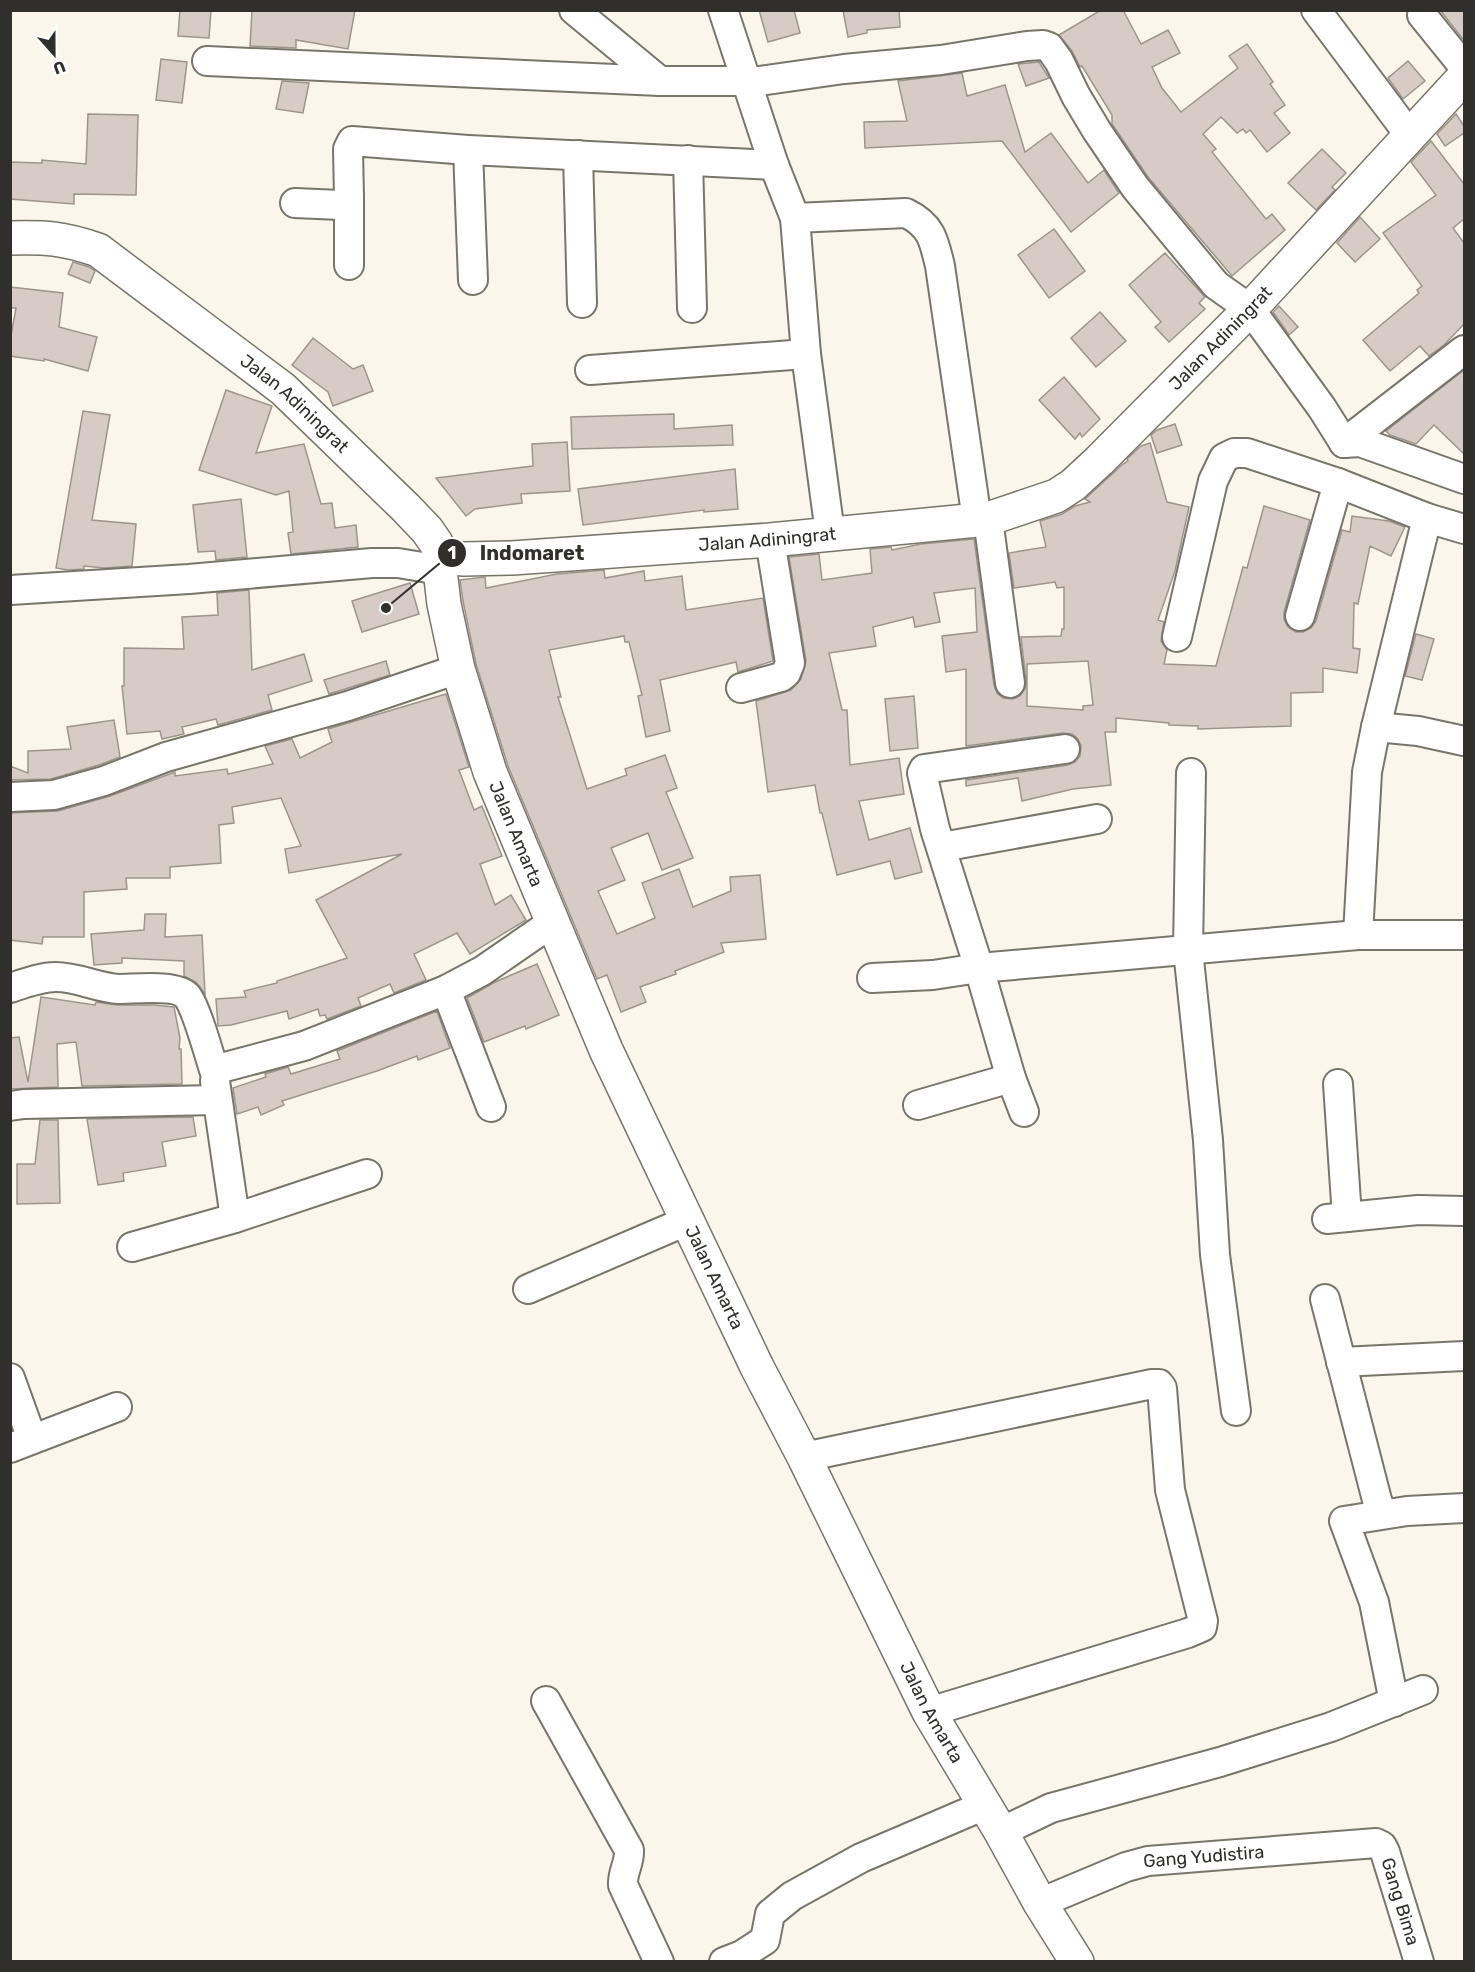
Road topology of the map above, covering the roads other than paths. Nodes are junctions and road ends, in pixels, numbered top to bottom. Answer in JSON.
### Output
{"nodes":[{"id":1,"x":574,"y":10,"type":"edge"},
{"id":2,"x":723,"y":10,"type":"edge"},
{"id":3,"x":1316,"y":10,"type":"edge"},
{"id":4,"x":1422,"y":15,"type":"dead end"},
{"id":5,"x":207,"y":61,"type":"dead end"},
{"id":6,"x":1464,"y":68,"type":"edge"},
{"id":7,"x":1464,"y":77,"type":"edge"},
{"id":8,"x":660,"y":81,"type":"junction"},
{"id":9,"x":746,"y":81,"type":"junction"},
{"id":10,"x":1411,"y":137,"type":"junction"},
{"id":11,"x":468,"y":150,"type":"junction"},
{"id":12,"x":578,"y":155,"type":"junction"},
{"id":13,"x":688,"y":160,"type":"junction"},
{"id":14,"x":774,"y":165,"type":"junction"},
{"id":15,"x":349,"y":198,"type":"junction"},
{"id":16,"x":295,"y":203,"type":"dead end"},
{"id":17,"x":795,"y":218,"type":"junction"},
{"id":18,"x":10,"y":238,"type":"edge"},
{"id":19,"x":349,"y":265,"type":"dead end"},
{"id":20,"x":473,"y":280,"type":"dead end"},
{"id":21,"x":582,"y":303,"type":"dead end"},
{"id":22,"x":692,"y":308,"type":"dead end"},
{"id":23,"x":1250,"y":309,"type":"junction"},
{"id":24,"x":1464,"y":350,"type":"edge"},
{"id":25,"x":806,"y":354,"type":"junction"},
{"id":26,"x":590,"y":370,"type":"dead end"},
{"id":27,"x":1344,"y":443,"type":"junction"},
{"id":28,"x":1464,"y":479,"type":"edge"},
{"id":29,"x":1338,"y":483,"type":"junction"},
{"id":30,"x":1427,"y":518,"type":"junction"},
{"id":31,"x":982,"y":520,"type":"junction"},
{"id":32,"x":1464,"y":529,"type":"edge"},
{"id":33,"x":830,"y":533,"type":"junction"},
{"id":34,"x":770,"y":540,"type":"junction"},
{"id":35,"x":441,"y":563,"type":"junction"},
{"id":36,"x":10,"y":590,"type":"edge"},
{"id":37,"x":1300,"y":616,"type":"dead end"},
{"id":38,"x":1177,"y":637,"type":"dead end"},
{"id":39,"x":458,"y":669,"type":"junction"},
{"id":40,"x":1010,"y":684,"type":"dead end"},
{"id":41,"x":741,"y":688,"type":"dead end"},
{"id":42,"x":1376,"y":727,"type":"junction"},
{"id":43,"x":1464,"y":741,"type":"edge"},
{"id":44,"x":1065,"y":749,"type":"dead end"},
{"id":45,"x":1191,"y":773,"type":"dead end"},
{"id":46,"x":10,"y":797,"type":"edge"},
{"id":47,"x":1097,"y":819,"type":"dead end"},
{"id":48,"x":942,"y":847,"type":"junction"},
{"id":49,"x":553,"y":922,"type":"junction"},
{"id":50,"x":1358,"y":935,"type":"junction"},
{"id":51,"x":1464,"y":935,"type":"edge"},
{"id":52,"x":1188,"y":950,"type":"junction"},
{"id":53,"x":979,"y":968,"type":"junction"},
{"id":54,"x":872,"y":978,"type":"dead end"},
{"id":55,"x":10,"y":987,"type":"edge"},
{"id":56,"x":446,"y":990,"type":"junction"},
{"id":57,"x":214,"y":1070,"type":"junction"},
{"id":58,"x":1011,"y":1078,"type":"junction"},
{"id":59,"x":1338,"y":1084,"type":"dead end"},
{"id":60,"x":216,"y":1100,"type":"junction"},
{"id":61,"x":918,"y":1105,"type":"dead end"},
{"id":62,"x":10,"y":1106,"type":"edge"},
{"id":63,"x":491,"y":1107,"type":"dead end"},
{"id":64,"x":1024,"y":1112,"type":"dead end"},
{"id":65,"x":367,"y":1174,"type":"dead end"},
{"id":66,"x":1464,"y":1210,"type":"edge"},
{"id":67,"x":235,"y":1218,"type":"junction"},
{"id":68,"x":689,"y":1220,"type":"junction"},
{"id":69,"x":132,"y":1247,"type":"dead end"},
{"id":70,"x":528,"y":1289,"type":"dead end"},
{"id":71,"x":1325,"y":1299,"type":"dead end"},
{"id":72,"x":1464,"y":1356,"type":"edge"},
{"id":73,"x":1341,"y":1362,"type":"junction"},
{"id":74,"x":10,"y":1378,"type":"edge"},
{"id":75,"x":117,"y":1407,"type":"dead end"},
{"id":76,"x":1236,"y":1411,"type":"dead end"},
{"id":77,"x":21,"y":1444,"type":"edge"},
{"id":78,"x":804,"y":1457,"type":"junction"},
{"id":79,"x":1464,"y":1508,"type":"edge"},
{"id":80,"x":1382,"y":1514,"type":"junction"},
{"id":81,"x":1423,"y":1690,"type":"dead end"},
{"id":82,"x":546,"y":1701,"type":"dead end"},
{"id":83,"x":1394,"y":1702,"type":"junction"},
{"id":84,"x":929,"y":1712,"type":"junction"},
{"id":85,"x":993,"y":1819,"type":"junction"},
{"id":86,"x":1376,"y":1843,"type":"joint"},
{"id":87,"x":1040,"y":1902,"type":"junction"},
{"id":88,"x":659,"y":1962,"type":"edge"},
{"id":89,"x":724,"y":1962,"type":"edge"},
{"id":90,"x":1077,"y":1962,"type":"edge"},
{"id":91,"x":1419,"y":1962,"type":"edge"}],
"edges":[{"from":1,"to":8,"type":"street"},
{"from":2,"to":9,"type":"street"},
{"from":3,"to":10,"type":"street"},
{"from":4,"to":6,"type":"street"},
{"from":5,"to":8,"type":"street"},
{"from":7,"to":10,"type":"street","name":"Jalan Adiningrat"},
{"from":8,"to":9,"type":"street"},
{"from":9,"to":14,"type":"street"},
{"from":9,"to":23,"type":"street"},
{"from":10,"to":23,"type":"street","name":"Jalan Adiningrat"},
{"from":11,"to":12,"type":"street"},
{"from":11,"to":15,"type":"street"},
{"from":11,"to":20,"type":"street"},
{"from":12,"to":13,"type":"street"},
{"from":12,"to":21,"type":"street"},
{"from":13,"to":14,"type":"street"},
{"from":13,"to":22,"type":"street"},
{"from":14,"to":17,"type":"street"},
{"from":15,"to":16,"type":"street"},
{"from":15,"to":19,"type":"street"},
{"from":17,"to":25,"type":"street"},
{"from":17,"to":31,"type":"street"},
{"from":18,"to":35,"type":"street","name":"Jalan Adiningrat"},
{"from":23,"to":27,"type":"street"},
{"from":23,"to":31,"type":"street","name":"Jalan Adiningrat"},
{"from":24,"to":27,"type":"street"},
{"from":25,"to":26,"type":"street"},
{"from":25,"to":33,"type":"street"},
{"from":27,"to":28,"type":"street"},
{"from":29,"to":30,"type":"street"},
{"from":29,"to":37,"type":"street"},
{"from":29,"to":38,"type":"street"},
{"from":30,"to":32,"type":"street"},
{"from":30,"to":42,"type":"street"},
{"from":31,"to":33,"type":"street","name":"Jalan Adiningrat"},
{"from":31,"to":40,"type":"street"},
{"from":33,"to":34,"type":"street","name":"Jalan Adiningrat"},
{"from":34,"to":35,"type":"street","name":"Jalan Adiningrat"},
{"from":34,"to":41,"type":"street"},
{"from":35,"to":36,"type":"street"},
{"from":35,"to":39,"type":"street","name":"Jalan Amarta"},
{"from":39,"to":46,"type":"street"},
{"from":39,"to":49,"type":"street","name":"Jalan Amarta"},
{"from":42,"to":43,"type":"street"},
{"from":42,"to":50,"type":"street"},
{"from":44,"to":48,"type":"street"},
{"from":45,"to":52,"type":"street"},
{"from":47,"to":48,"type":"street"},
{"from":48,"to":53,"type":"street"},
{"from":49,"to":56,"type":"street"},
{"from":49,"to":68,"type":"street","name":"Jalan Amarta"},
{"from":50,"to":51,"type":"street"},
{"from":50,"to":52,"type":"street"},
{"from":52,"to":53,"type":"street"},
{"from":52,"to":76,"type":"street"},
{"from":53,"to":54,"type":"street"},
{"from":53,"to":58,"type":"street"},
{"from":55,"to":57,"type":"street"},
{"from":56,"to":57,"type":"street"},
{"from":56,"to":63,"type":"street"},
{"from":57,"to":60,"type":"street"},
{"from":58,"to":61,"type":"street"},
{"from":58,"to":64,"type":"street"},
{"from":59,"to":66,"type":"street"},
{"from":60,"to":62,"type":"street"},
{"from":60,"to":67,"type":"street"},
{"from":65,"to":67,"type":"street"},
{"from":67,"to":69,"type":"street"},
{"from":68,"to":70,"type":"street"},
{"from":68,"to":78,"type":"street","name":"Jalan Amarta"},
{"from":71,"to":73,"type":"street"},
{"from":72,"to":73,"type":"street"},
{"from":73,"to":80,"type":"street"},
{"from":74,"to":77,"type":"street"},
{"from":75,"to":77,"type":"street"},
{"from":78,"to":84,"type":"street","name":"Jalan Amarta"},
{"from":78,"to":84,"type":"street"},
{"from":79,"to":80,"type":"street"},
{"from":80,"to":83,"type":"street"},
{"from":81,"to":83,"type":"street"},
{"from":82,"to":88,"type":"street"},
{"from":83,"to":85,"type":"street"},
{"from":84,"to":85,"type":"street","name":"Jalan Amarta"},
{"from":85,"to":87,"type":"street","name":"Jalan Amarta"},
{"from":85,"to":89,"type":"street"},
{"from":86,"to":87,"type":"street","name":"Gang Yudistira"},
{"from":86,"to":91,"type":"street","name":"Gang Bima"},
{"from":87,"to":90,"type":"street","name":"Jalan Amarta"}]}
